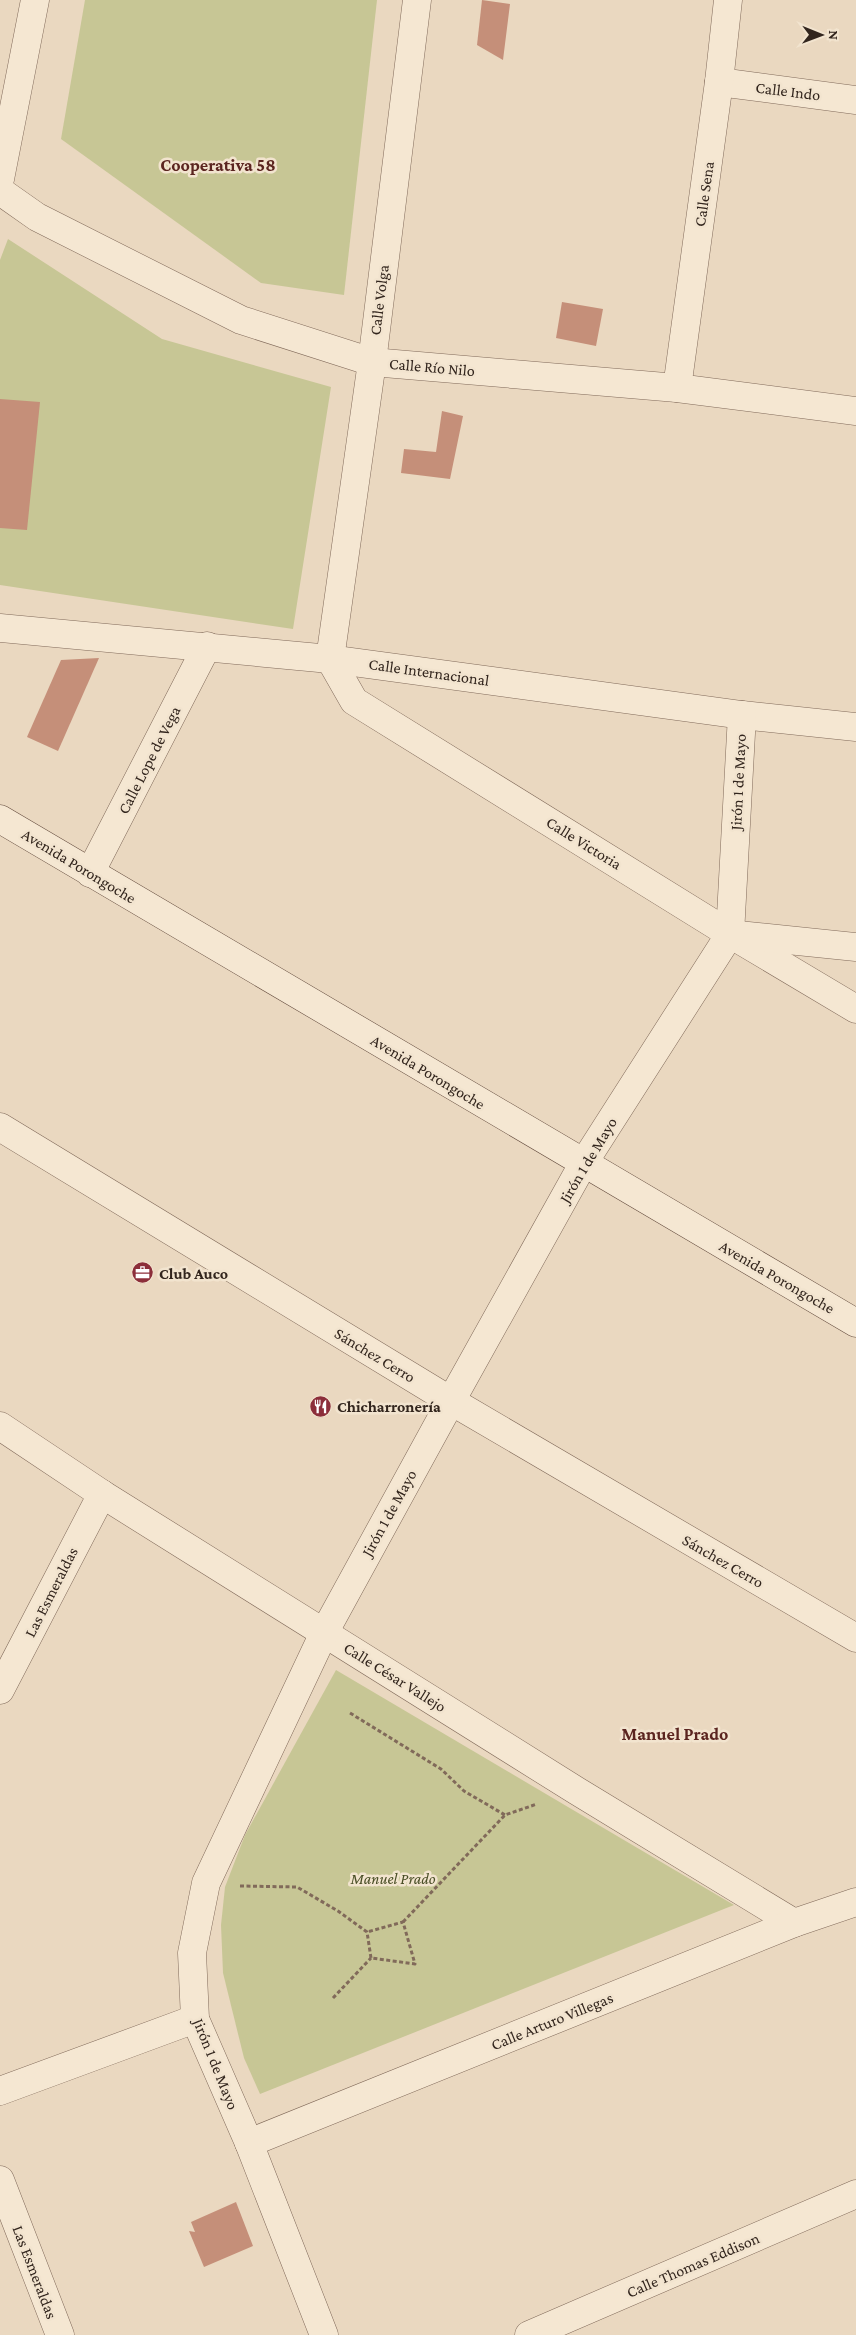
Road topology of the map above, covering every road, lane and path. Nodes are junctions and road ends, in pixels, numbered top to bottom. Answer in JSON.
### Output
{"nodes":[{"id":1,"x":35,"y":0,"type":"edge"},
{"id":2,"x":417,"y":0,"type":"edge"},
{"id":3,"x":728,"y":0,"type":"edge"},
{"id":4,"x":719,"y":82,"type":"junction"},
{"id":5,"x":856,"y":100,"type":"edge"},
{"id":6,"x":0,"y":179,"type":"edge"},
{"id":7,"x":0,"y":190,"type":"edge"},
{"id":8,"x":372,"y":362,"type":"junction"},
{"id":9,"x":677,"y":388,"type":"junction"},
{"id":10,"x":856,"y":410,"type":"edge"},
{"id":11,"x":0,"y":628,"type":"edge"},
{"id":12,"x":208,"y":646,"type":"junction"},
{"id":13,"x":330,"y":659,"type":"junction"},
{"id":14,"x":742,"y":715,"type":"junction"},
{"id":15,"x":856,"y":727,"type":"edge"},
{"id":16,"x":0,"y":819,"type":"edge"},
{"id":17,"x":90,"y":873,"type":"junction"},
{"id":18,"x":730,"y":934,"type":"junction"},
{"id":19,"x":856,"y":947,"type":"edge"},
{"id":20,"x":856,"y":1009,"type":"edge"},
{"id":21,"x":0,"y":1127,"type":"edge"},
{"id":22,"x":584,"y":1164,"type":"junction"},
{"id":23,"x":856,"y":1324,"type":"edge"},
{"id":24,"x":451,"y":1401,"type":"junction"},
{"id":25,"x":0,"y":1426,"type":"edge"},
{"id":26,"x":102,"y":1494,"type":"junction"},
{"id":27,"x":324,"y":1633,"type":"junction"},
{"id":28,"x":856,"y":1638,"type":"edge"},
{"id":29,"x":0,"y":1690,"type":"edge"},
{"id":30,"x":350,"y":1713,"type":"dead end"},
{"id":31,"x":232,"y":1887,"type":"dead end"},
{"id":32,"x":856,"y":1902,"type":"edge"},
{"id":33,"x":403,"y":1922,"type":"junction"},
{"id":34,"x":794,"y":1923,"type":"junction"},
{"id":35,"x":367,"y":1932,"type":"junction"},
{"id":36,"x":371,"y":1958,"type":"junction"},
{"id":37,"x":334,"y":1998,"type":"dead end"},
{"id":38,"x":195,"y":2019,"type":"junction"},
{"id":39,"x":0,"y":2091,"type":"edge"},
{"id":40,"x":249,"y":2143,"type":"junction"},
{"id":41,"x":0,"y":2180,"type":"edge"},
{"id":42,"x":856,"y":2194,"type":"edge"},
{"id":43,"x":60,"y":2335,"type":"edge"},
{"id":44,"x":324,"y":2335,"type":"edge"},
{"id":45,"x":530,"y":2335,"type":"edge"}],
"edges":[{"from":1,"to":6,"type":"street"},
{"from":2,"to":8,"type":"street","name":"Calle Volga"},
{"from":3,"to":4,"type":"street","name":"Calle Sena"},
{"from":4,"to":5,"type":"street","name":"Calle Indo"},
{"from":4,"to":9,"type":"street","name":"Calle Sena"},
{"from":7,"to":8,"type":"street","name":"Calle Río Nilo"},
{"from":8,"to":9,"type":"street","name":"Calle Río Nilo"},
{"from":8,"to":13,"type":"street","name":"Calle Volga"},
{"from":9,"to":10,"type":"street","name":"Calle Río Nilo"},
{"from":11,"to":12,"type":"street","name":"Calle Internacional"},
{"from":12,"to":13,"type":"street","name":"Calle Internacional"},
{"from":12,"to":17,"type":"street","name":"Calle Lope de Vega"},
{"from":13,"to":14,"type":"street","name":"Calle Internacional"},
{"from":13,"to":18,"type":"street","name":"Calle Victoria"},
{"from":14,"to":15,"type":"street","name":"Calle Internacional"},
{"from":14,"to":18,"type":"street","name":"Jirón 1 de Mayo"},
{"from":16,"to":17,"type":"street","name":"Avenida Porongoche"},
{"from":17,"to":22,"type":"street","name":"Avenida Porongoche"},
{"from":18,"to":19,"type":"street"},
{"from":18,"to":20,"type":"street","name":"Calle Victoria"},
{"from":18,"to":22,"type":"street","name":"Jirón 1 de Mayo"},
{"from":21,"to":24,"type":"street","name":"Sánchez Cerro"},
{"from":22,"to":23,"type":"street","name":"Avenida Porongoche"},
{"from":22,"to":24,"type":"street","name":"Jirón 1 de Mayo"},
{"from":24,"to":27,"type":"street","name":"Jirón 1 de Mayo"},
{"from":24,"to":28,"type":"street","name":"Sánchez Cerro"},
{"from":25,"to":26,"type":"street","name":"Calle César Vallejo"},
{"from":26,"to":27,"type":"street","name":"Calle César Vallejo"},
{"from":26,"to":29,"type":"street","name":"Las Esmeraldas"},
{"from":27,"to":34,"type":"street","name":"Calle César Vallejo"},
{"from":27,"to":38,"type":"street","name":"Jirón 1 de Mayo"},
{"from":30,"to":33,"type":"path"},
{"from":31,"to":35,"type":"path"},
{"from":32,"to":34,"type":"street","name":"Calle Arturo Villegas"},
{"from":33,"to":35,"type":"path"},
{"from":33,"to":36,"type":"path"},
{"from":34,"to":40,"type":"street","name":"Calle Arturo Villegas"},
{"from":35,"to":36,"type":"path"},
{"from":36,"to":37,"type":"path"},
{"from":38,"to":39,"type":"street"},
{"from":38,"to":40,"type":"street","name":"Jirón 1 de Mayo"},
{"from":40,"to":44,"type":"street","name":"Jirón 1 de Mayo"},
{"from":41,"to":43,"type":"street","name":"Las Esmeraldas"},
{"from":42,"to":45,"type":"street","name":"Calle Thomas Eddison"}]}
